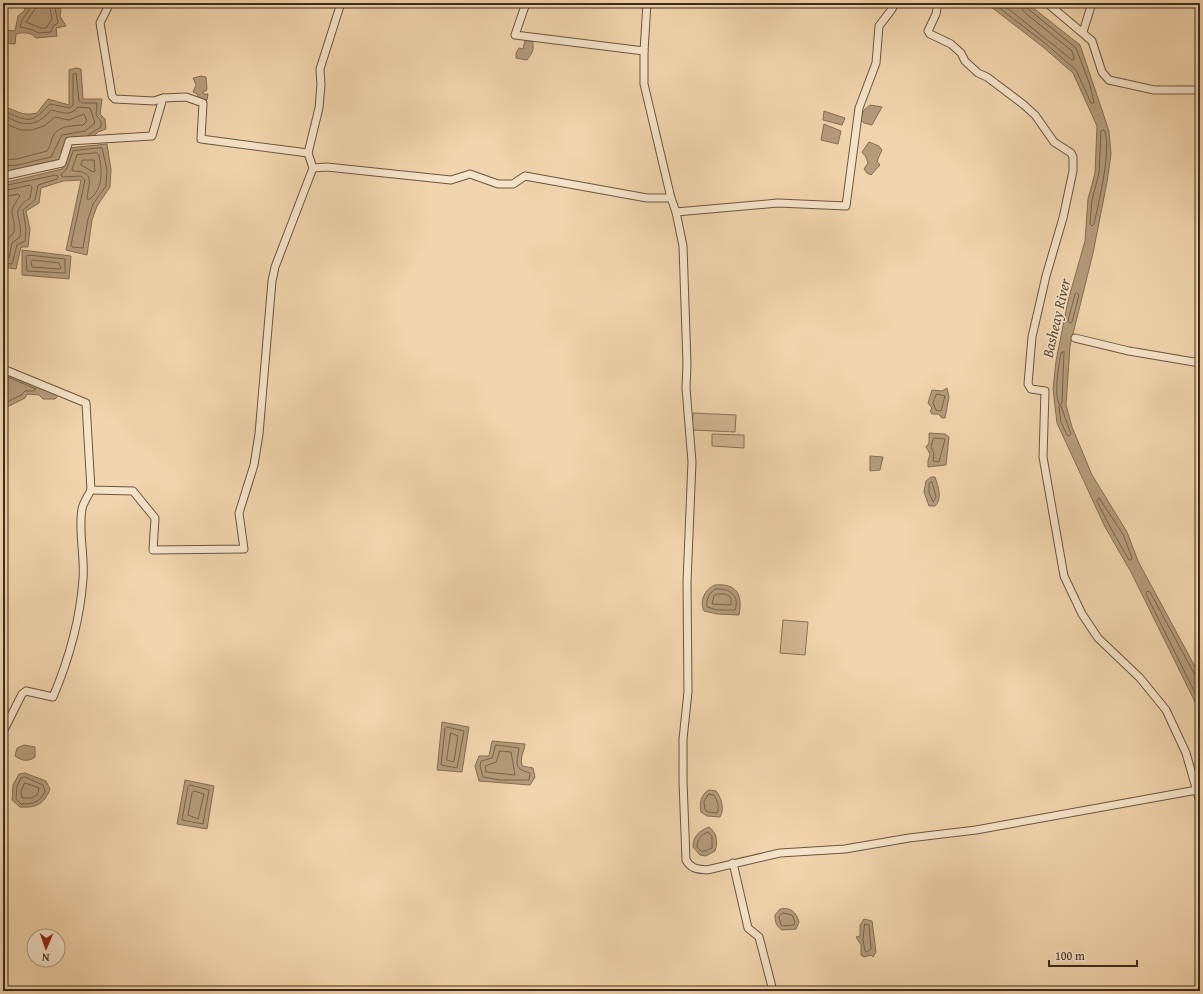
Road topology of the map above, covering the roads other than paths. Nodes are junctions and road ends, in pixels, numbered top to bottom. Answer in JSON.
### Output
{"nodes":[{"id":1,"x":110,"y":3,"type":"edge"},
{"id":2,"x":341,"y":3,"type":"edge"},
{"id":3,"x":526,"y":3,"type":"edge"},
{"id":4,"x":647,"y":3,"type":"edge"},
{"id":5,"x":895,"y":3,"type":"edge"},
{"id":6,"x":938,"y":3,"type":"edge"},
{"id":7,"x":1047,"y":3,"type":"edge"},
{"id":8,"x":1092,"y":3,"type":"edge"},
{"id":9,"x":1083,"y":32,"type":"junction"},
{"id":10,"x":644,"y":51,"type":"junction"},
{"id":11,"x":1200,"y":90,"type":"edge"},
{"id":12,"x":163,"y":98,"type":"junction"},
{"id":13,"x":308,"y":153,"type":"junction"},
{"id":14,"x":313,"y":168,"type":"junction"},
{"id":15,"x":3,"y":176,"type":"edge"},
{"id":16,"x":671,"y":198,"type":"junction"},
{"id":17,"x":676,"y":212,"type":"junction"},
{"id":18,"x":1075,"y":338,"type":"dead end"},
{"id":19,"x":1200,"y":362,"type":"edge"},
{"id":20,"x":3,"y":369,"type":"edge"},
{"id":21,"x":91,"y":490,"type":"junction"},
{"id":22,"x":3,"y":732,"type":"edge"},
{"id":23,"x":1197,"y":790,"type":"junction"},
{"id":24,"x":1200,"y":802,"type":"edge"},
{"id":25,"x":733,"y":863,"type":"junction"},
{"id":26,"x":773,"y":991,"type":"edge"}],
"edges":[{"from":1,"to":12,"type":"street"},
{"from":2,"to":13,"type":"street"},
{"from":3,"to":10,"type":"street"},
{"from":4,"to":10,"type":"street"},
{"from":5,"to":17,"type":"street"},
{"from":6,"to":23,"type":"street"},
{"from":7,"to":9,"type":"street"},
{"from":8,"to":9,"type":"street"},
{"from":9,"to":11,"type":"street"},
{"from":10,"to":16,"type":"street"},
{"from":12,"to":13,"type":"street"},
{"from":12,"to":15,"type":"street"},
{"from":13,"to":14,"type":"street"},
{"from":14,"to":16,"type":"street"},
{"from":14,"to":21,"type":"street"},
{"from":16,"to":17,"type":"street"},
{"from":17,"to":25,"type":"street"},
{"from":18,"to":19,"type":"street"},
{"from":20,"to":21,"type":"street"},
{"from":21,"to":22,"type":"street"},
{"from":23,"to":24,"type":"street"},
{"from":23,"to":25,"type":"street"},
{"from":25,"to":26,"type":"street"}]}
